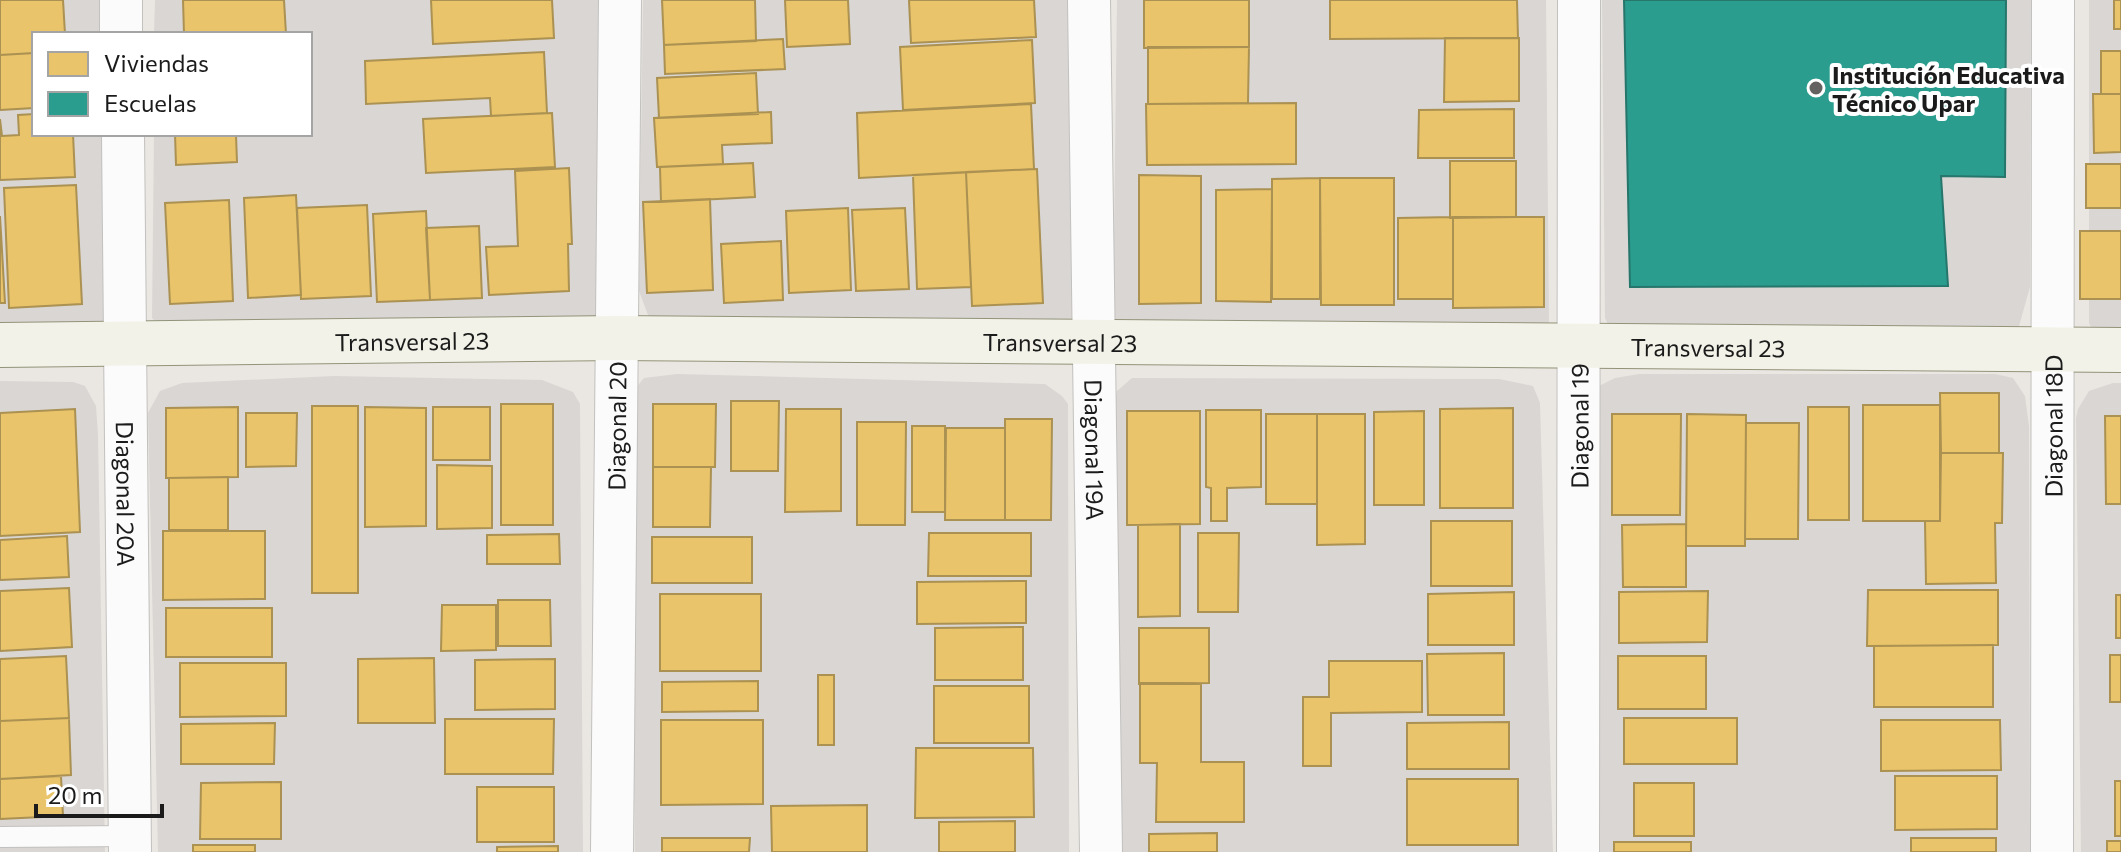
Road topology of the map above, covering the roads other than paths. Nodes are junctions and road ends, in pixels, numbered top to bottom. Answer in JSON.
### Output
{"nodes":[{"id":1,"x":121,"y":0,"type":"edge"},
{"id":2,"x":620,"y":0,"type":"edge"},
{"id":3,"x":1089,"y":0,"type":"edge"},
{"id":4,"x":1579,"y":0,"type":"edge"},
{"id":5,"x":2053,"y":0,"type":"edge"},
{"id":6,"x":121,"y":32,"type":"edge"},
{"id":7,"x":123,"y":136,"type":"edge"},
{"id":8,"x":617,"y":338,"type":"junction"},
{"id":9,"x":1093,"y":342,"type":"junction"},
{"id":10,"x":0,"y":345,"type":"edge"},
{"id":11,"x":127,"y":345,"type":"junction"},
{"id":12,"x":1579,"y":347,"type":"junction"},
{"id":13,"x":2052,"y":348,"type":"junction"},
{"id":14,"x":2121,"y":350,"type":"edge"},
{"id":15,"x":0,"y":837,"type":"edge"},
{"id":16,"x":130,"y":844,"type":"edge"},
{"id":17,"x":612,"y":852,"type":"edge"},
{"id":18,"x":1101,"y":852,"type":"edge"},
{"id":19,"x":1578,"y":852,"type":"edge"},
{"id":20,"x":2052,"y":852,"type":"edge"}],
"edges":[{"from":1,"to":6,"type":"street"},
{"from":2,"to":8,"type":"street","name":"Diagonal 20"},
{"from":3,"to":9,"type":"street","name":"Diagonal 19A"},
{"from":4,"to":12,"type":"street","name":"Diagonal 19"},
{"from":5,"to":13,"type":"street","name":"Diagonal 18D"},
{"from":7,"to":11,"type":"street","name":"Diagonal 20A"},
{"from":8,"to":9,"type":"street","name":"Transversal 23"},
{"from":8,"to":11,"type":"street","name":"Transversal 23"},
{"from":8,"to":17,"type":"street","name":"Diagonal 20"},
{"from":9,"to":12,"type":"street","name":"Transversal 23"},
{"from":9,"to":18,"type":"street","name":"Diagonal 19A"},
{"from":10,"to":11,"type":"street","name":"Transversal 23"},
{"from":11,"to":16,"type":"street","name":"Diagonal 20A"},
{"from":12,"to":13,"type":"street","name":"Transversal 23"},
{"from":12,"to":19,"type":"street","name":"Diagonal 19"},
{"from":13,"to":14,"type":"street","name":"Transversal 23"},
{"from":13,"to":20,"type":"street","name":"Diagonal 18D"},
{"from":15,"to":16,"type":"lane"}]}
